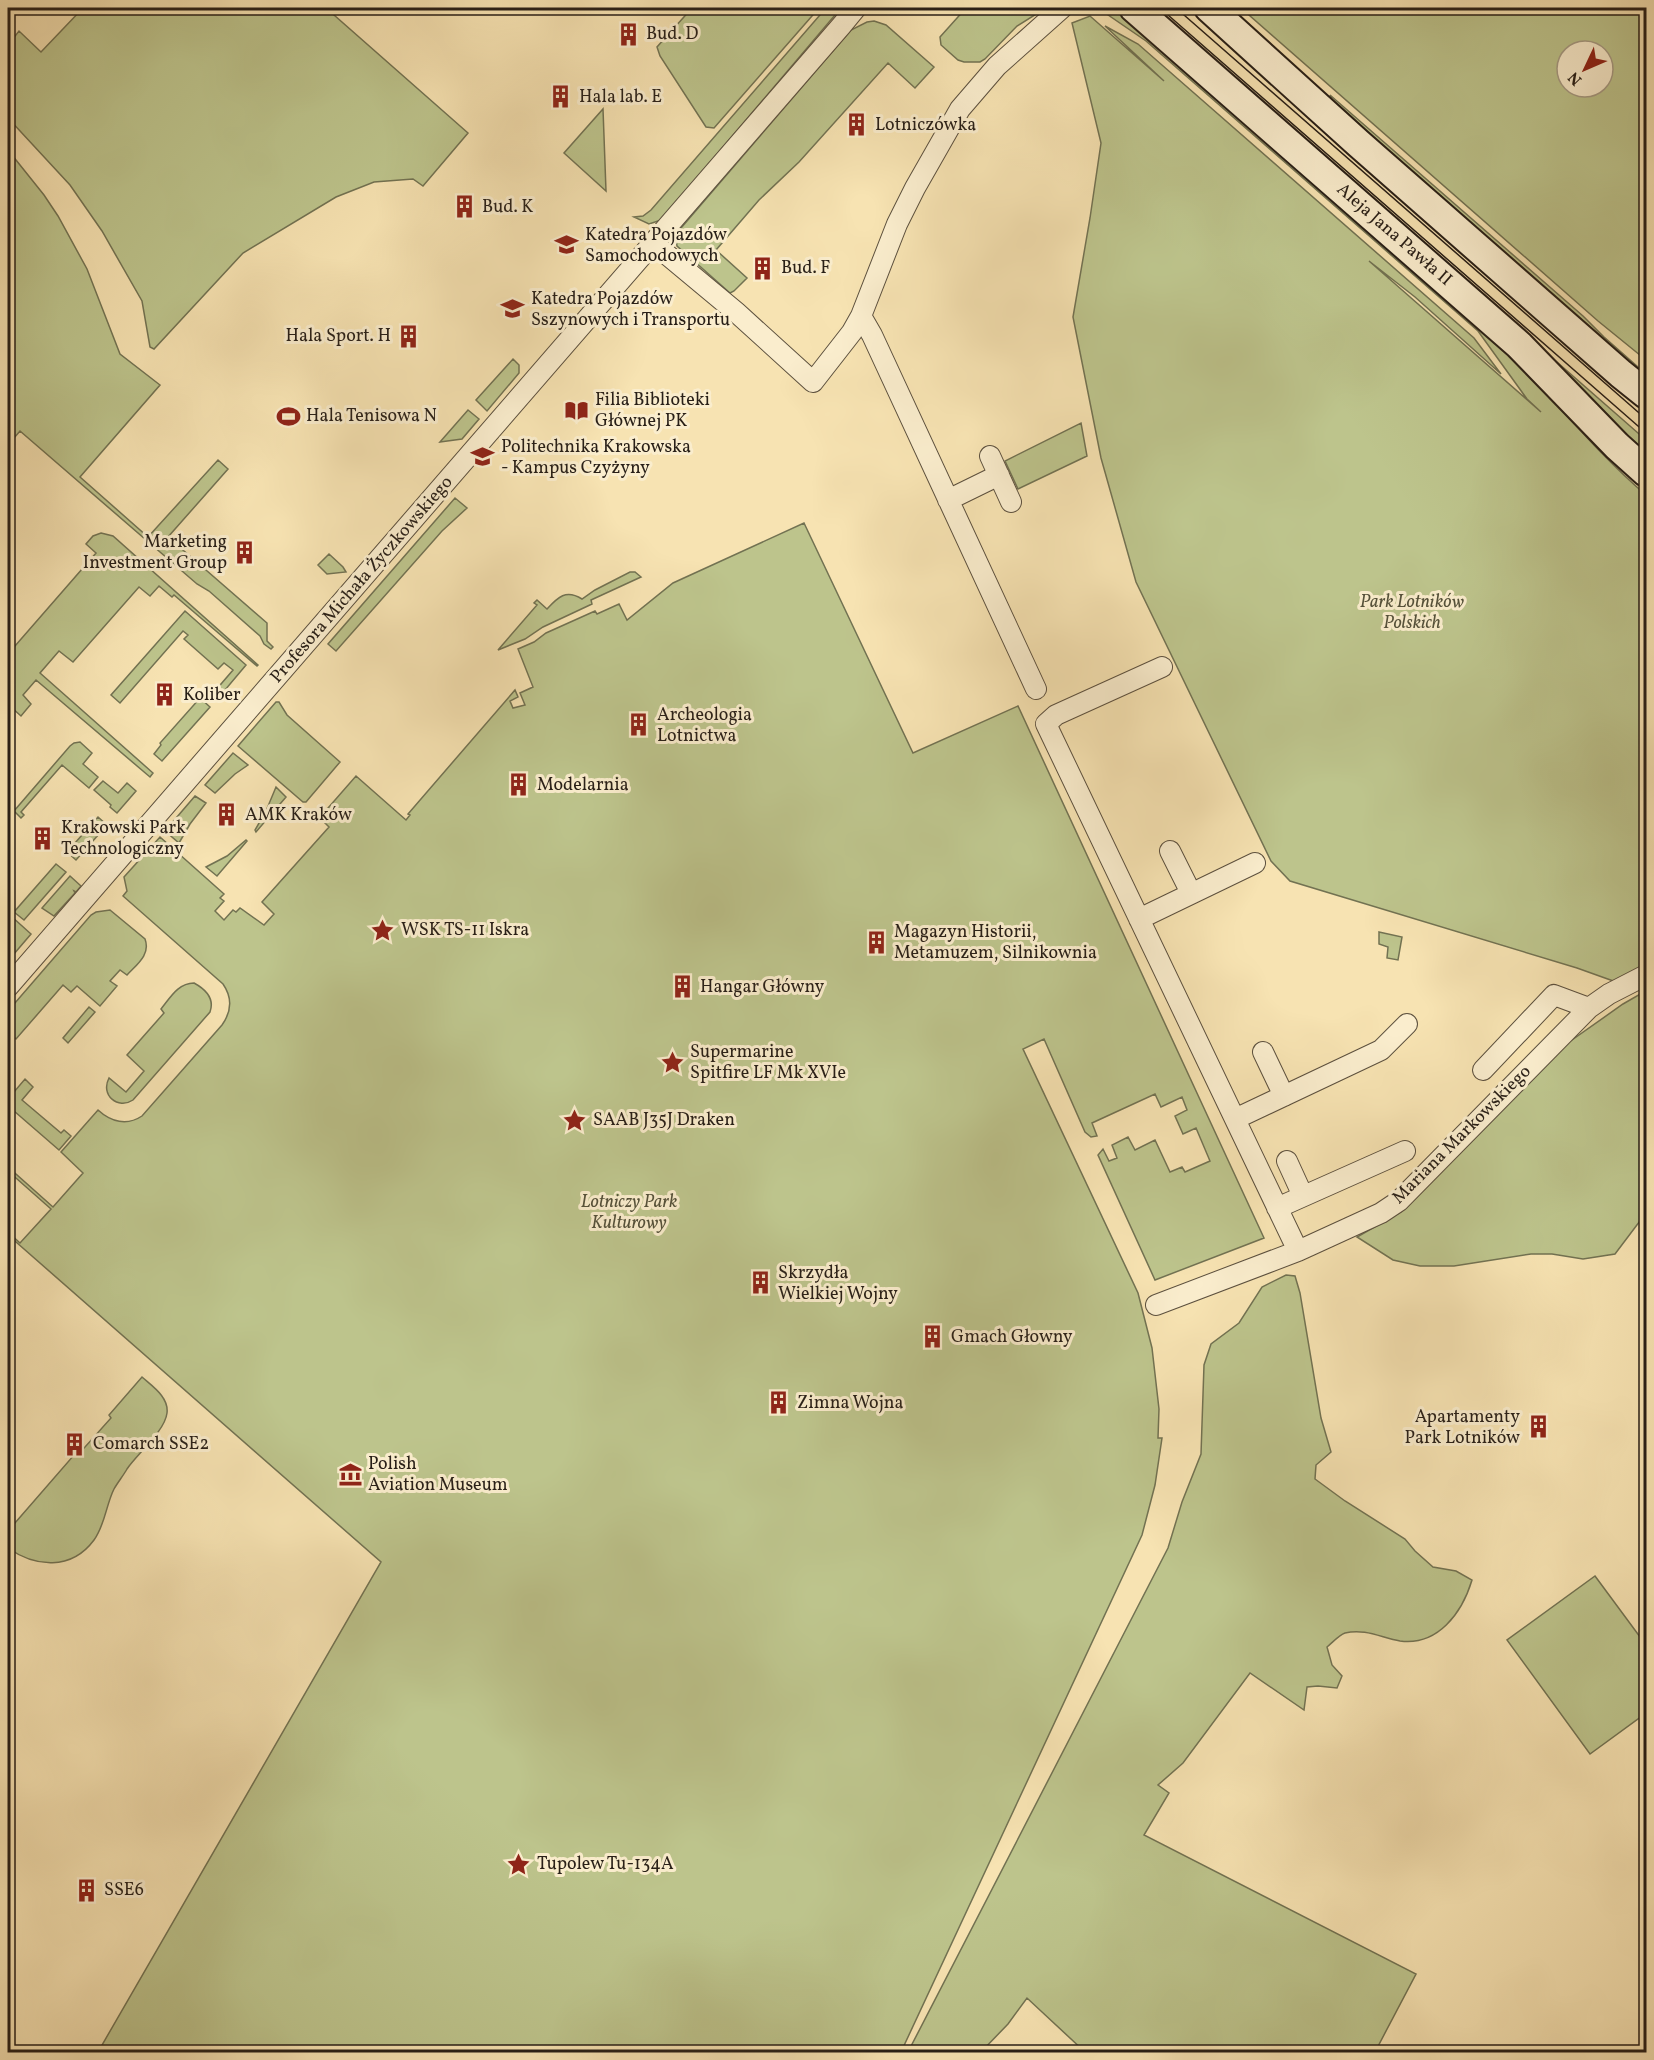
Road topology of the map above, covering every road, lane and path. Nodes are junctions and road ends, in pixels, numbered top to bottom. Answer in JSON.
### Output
{"nodes":[{"id":1,"x":856,"y":8,"type":"edge"},
{"id":2,"x":1062,"y":8,"type":"edge"},
{"id":3,"x":1134,"y":8,"type":"edge"},
{"id":4,"x":1209,"y":8,"type":"edge"},
{"id":5,"x":653,"y":243,"type":"junction"},
{"id":6,"x":861,"y":316,"type":"junction"},
{"id":7,"x":1647,"y":394,"type":"edge"},
{"id":8,"x":990,"y":456,"type":"dead end"},
{"id":9,"x":1647,"y":472,"type":"edge"},
{"id":10,"x":999,"y":475,"type":"junction"},
{"id":11,"x":948,"y":500,"type":"junction"},
{"id":12,"x":1011,"y":502,"type":"dead end"},
{"id":13,"x":1162,"y":667,"type":"dead end"},
{"id":14,"x":1036,"y":689,"type":"dead end"},
{"id":15,"x":1170,"y":851,"type":"dead end"},
{"id":16,"x":1255,"y":863,"type":"dead end"},
{"id":17,"x":1191,"y":893,"type":"junction"},
{"id":18,"x":1139,"y":919,"type":"junction"},
{"id":19,"x":1647,"y":975,"type":"edge"},
{"id":20,"x":8,"y":987,"type":"edge"},
{"id":21,"x":1589,"y":1008,"type":"junction"},
{"id":22,"x":1407,"y":1024,"type":"dead end"},
{"id":23,"x":1263,"y":1052,"type":"dead end"},
{"id":24,"x":1483,"y":1070,"type":"dead end"},
{"id":25,"x":1284,"y":1096,"type":"junction"},
{"id":26,"x":1235,"y":1119,"type":"junction"},
{"id":27,"x":1405,"y":1151,"type":"dead end"},
{"id":28,"x":1287,"y":1161,"type":"dead end"},
{"id":29,"x":1304,"y":1196,"type":"junction"},
{"id":30,"x":1277,"y":1208,"type":"junction"},
{"id":31,"x":1298,"y":1251,"type":"junction"},
{"id":32,"x":1156,"y":1305,"type":"dead end"}],
"edges":[{"from":1,"to":5,"type":"street","name":"Profesora Michała Życzkowskiego"},
{"from":2,"to":6,"type":"street"},
{"from":3,"to":9,"type":"main road","name":"Aleja Jana Pawła II"},
{"from":4,"to":7,"type":"main road"},
{"from":5,"to":6,"type":"street"},
{"from":5,"to":20,"type":"street","name":"Profesora Michała Życzkowskiego"},
{"from":6,"to":11,"type":"street"},
{"from":8,"to":10,"type":"street"},
{"from":10,"to":11,"type":"street"},
{"from":10,"to":12,"type":"street"},
{"from":11,"to":14,"type":"street"},
{"from":13,"to":18,"type":"street"},
{"from":15,"to":17,"type":"street"},
{"from":16,"to":17,"type":"street"},
{"from":17,"to":18,"type":"street"},
{"from":18,"to":26,"type":"street"},
{"from":19,"to":21,"type":"street","name":"Mariana Markowskiego"},
{"from":21,"to":24,"type":"street"},
{"from":21,"to":31,"type":"street","name":"Mariana Markowskiego"},
{"from":22,"to":25,"type":"street"},
{"from":23,"to":25,"type":"street"},
{"from":25,"to":26,"type":"street"},
{"from":26,"to":30,"type":"street"},
{"from":27,"to":29,"type":"street"},
{"from":28,"to":29,"type":"street"},
{"from":29,"to":30,"type":"street"},
{"from":30,"to":31,"type":"street"},
{"from":31,"to":32,"type":"street","name":"Mariana Markowskiego"}]}
